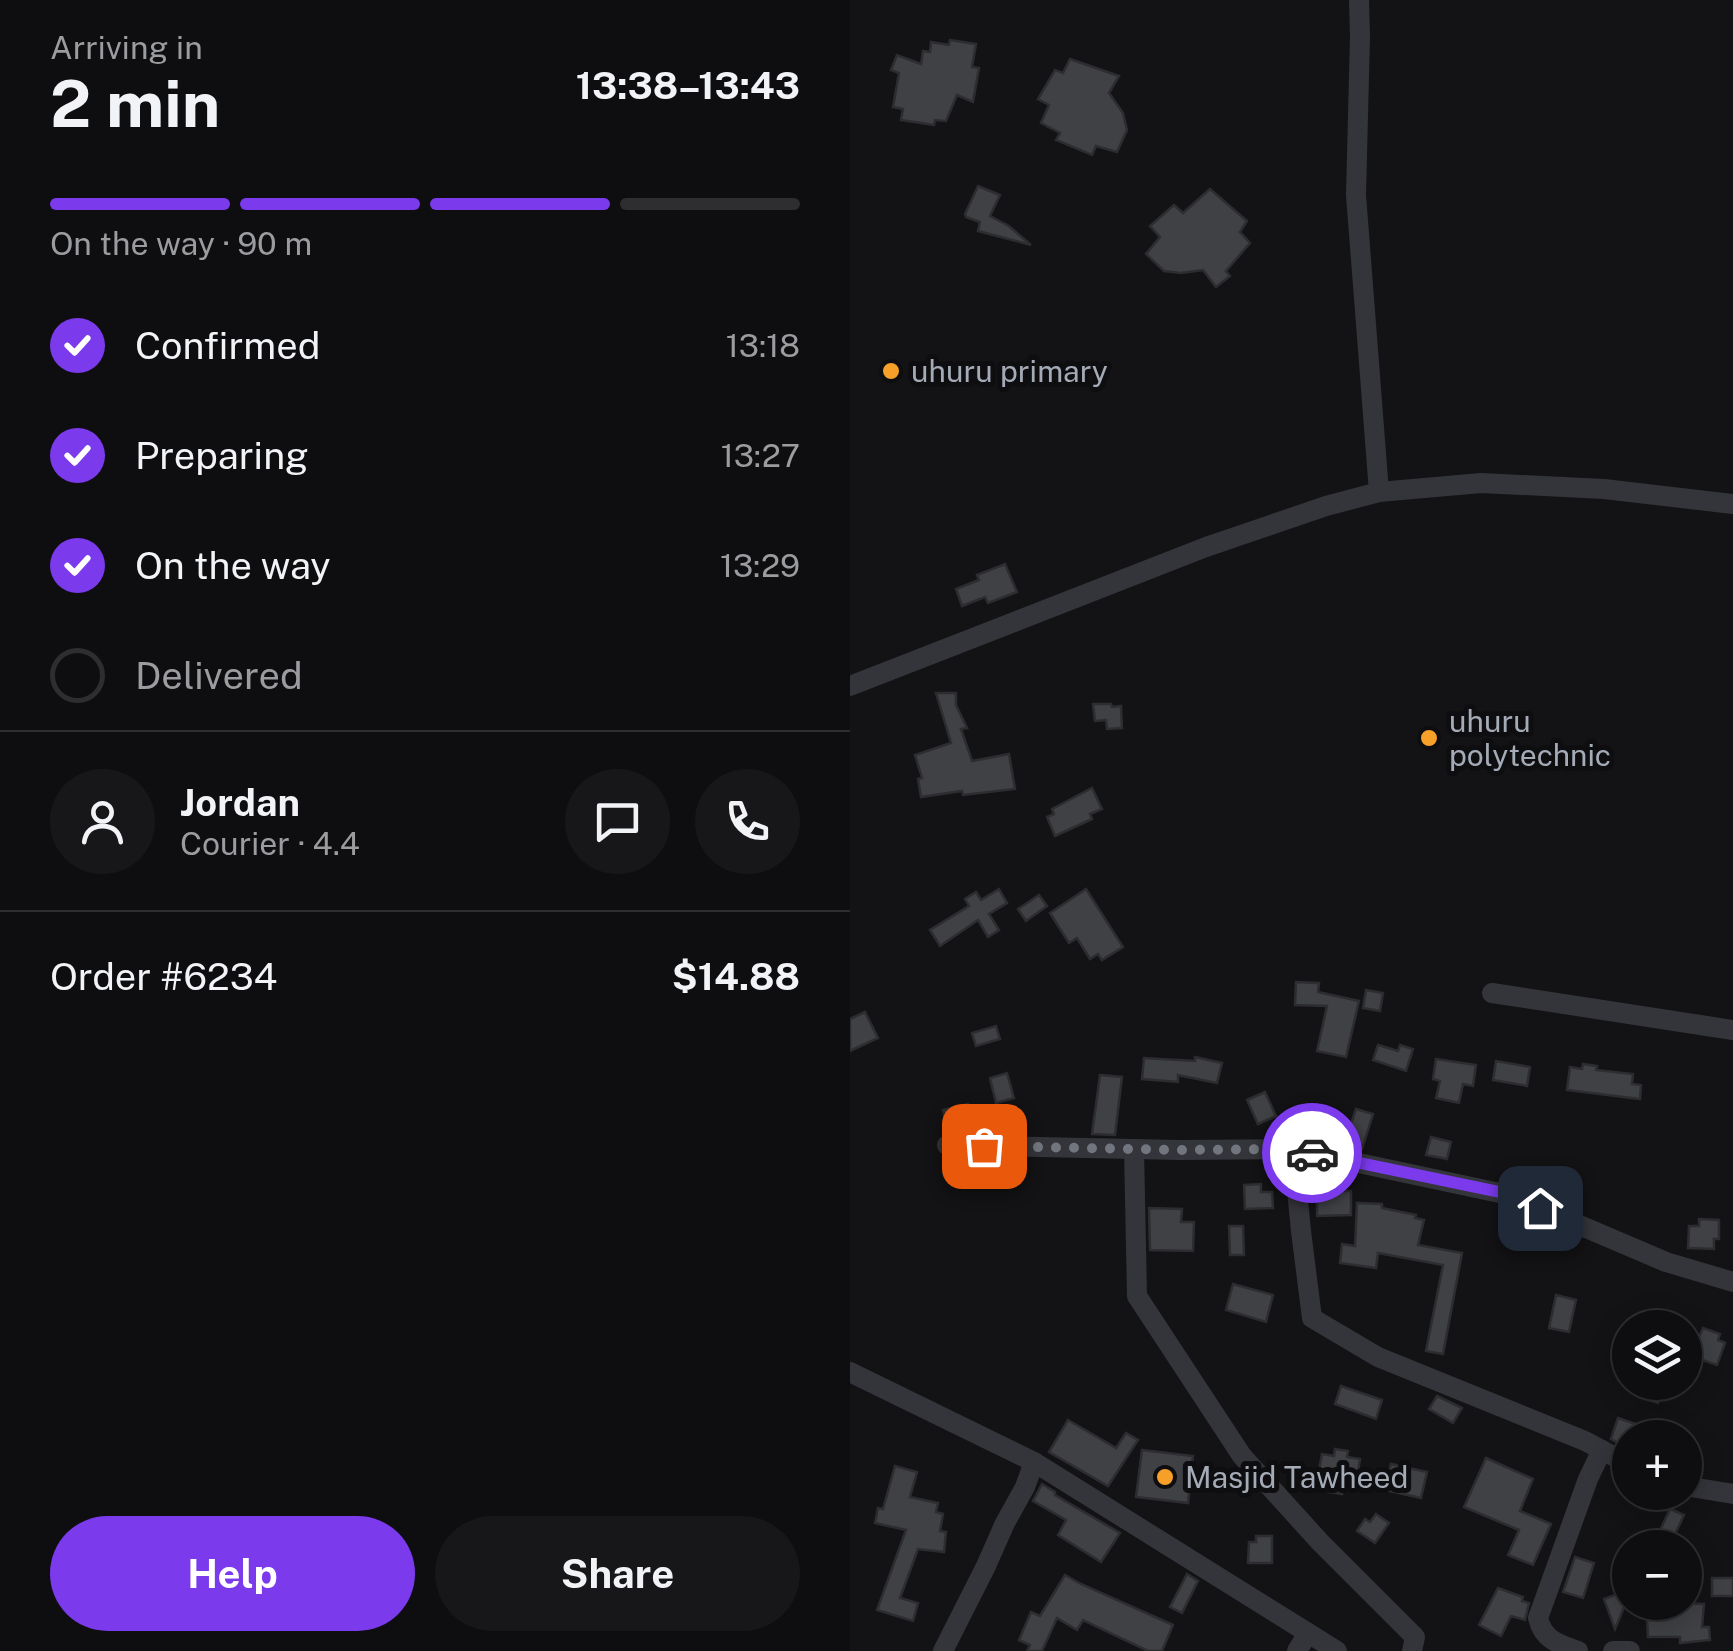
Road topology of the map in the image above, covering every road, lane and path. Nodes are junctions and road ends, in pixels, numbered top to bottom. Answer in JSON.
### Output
{"nodes":[{"id":1,"x":1359,"y":0,"type":"edge"},
{"id":2,"x":1380,"y":492,"type":"junction"},
{"id":3,"x":1733,"y":504,"type":"edge"},
{"id":4,"x":850,"y":686,"type":"edge"},
{"id":5,"x":1492,"y":993,"type":"dead end"},
{"id":6,"x":1733,"y":1030,"type":"edge"},
{"id":7,"x":947,"y":1145,"type":"dead end"},
{"id":8,"x":1134,"y":1149,"type":"junction"},
{"id":9,"x":1293,"y":1149,"type":"junction"},
{"id":10,"x":1733,"y":1282,"type":"edge"},
{"id":11,"x":850,"y":1372,"type":"edge"},
{"id":12,"x":1602,"y":1450,"type":"junction"},
{"id":13,"x":1612,"y":1455,"type":"edge"},
{"id":14,"x":1034,"y":1462,"type":"junction"},
{"id":15,"x":1702,"y":1489,"type":"edge"},
{"id":16,"x":1733,"y":1494,"type":"edge"},
{"id":17,"x":1302,"y":1642,"type":"edge"},
{"id":18,"x":943,"y":1651,"type":"edge"},
{"id":19,"x":1336,"y":1651,"type":"edge"},
{"id":20,"x":1412,"y":1651,"type":"edge"},
{"id":21,"x":1578,"y":1651,"type":"edge"},
{"id":22,"x":1613,"y":1651,"type":"edge"},
{"id":23,"x":1630,"y":1651,"type":"edge"}],
"edges":[{"from":1,"to":2,"type":"street"},
{"from":2,"to":3,"type":"street"},
{"from":2,"to":4,"type":"street"},
{"from":5,"to":6,"type":"street"},
{"from":7,"to":8,"type":"street"},
{"from":8,"to":9,"type":"street"},
{"from":8,"to":20,"type":"street"},
{"from":9,"to":10,"type":"street"},
{"from":9,"to":12,"type":"street"},
{"from":11,"to":14,"type":"street"},
{"from":12,"to":13,"type":"street"},
{"from":12,"to":21,"type":"street"},
{"from":14,"to":17,"type":"street"},
{"from":14,"to":18,"type":"street"},
{"from":15,"to":16,"type":"street"},
{"from":17,"to":19,"type":"street"},
{"from":22,"to":23,"type":"street"}]}
